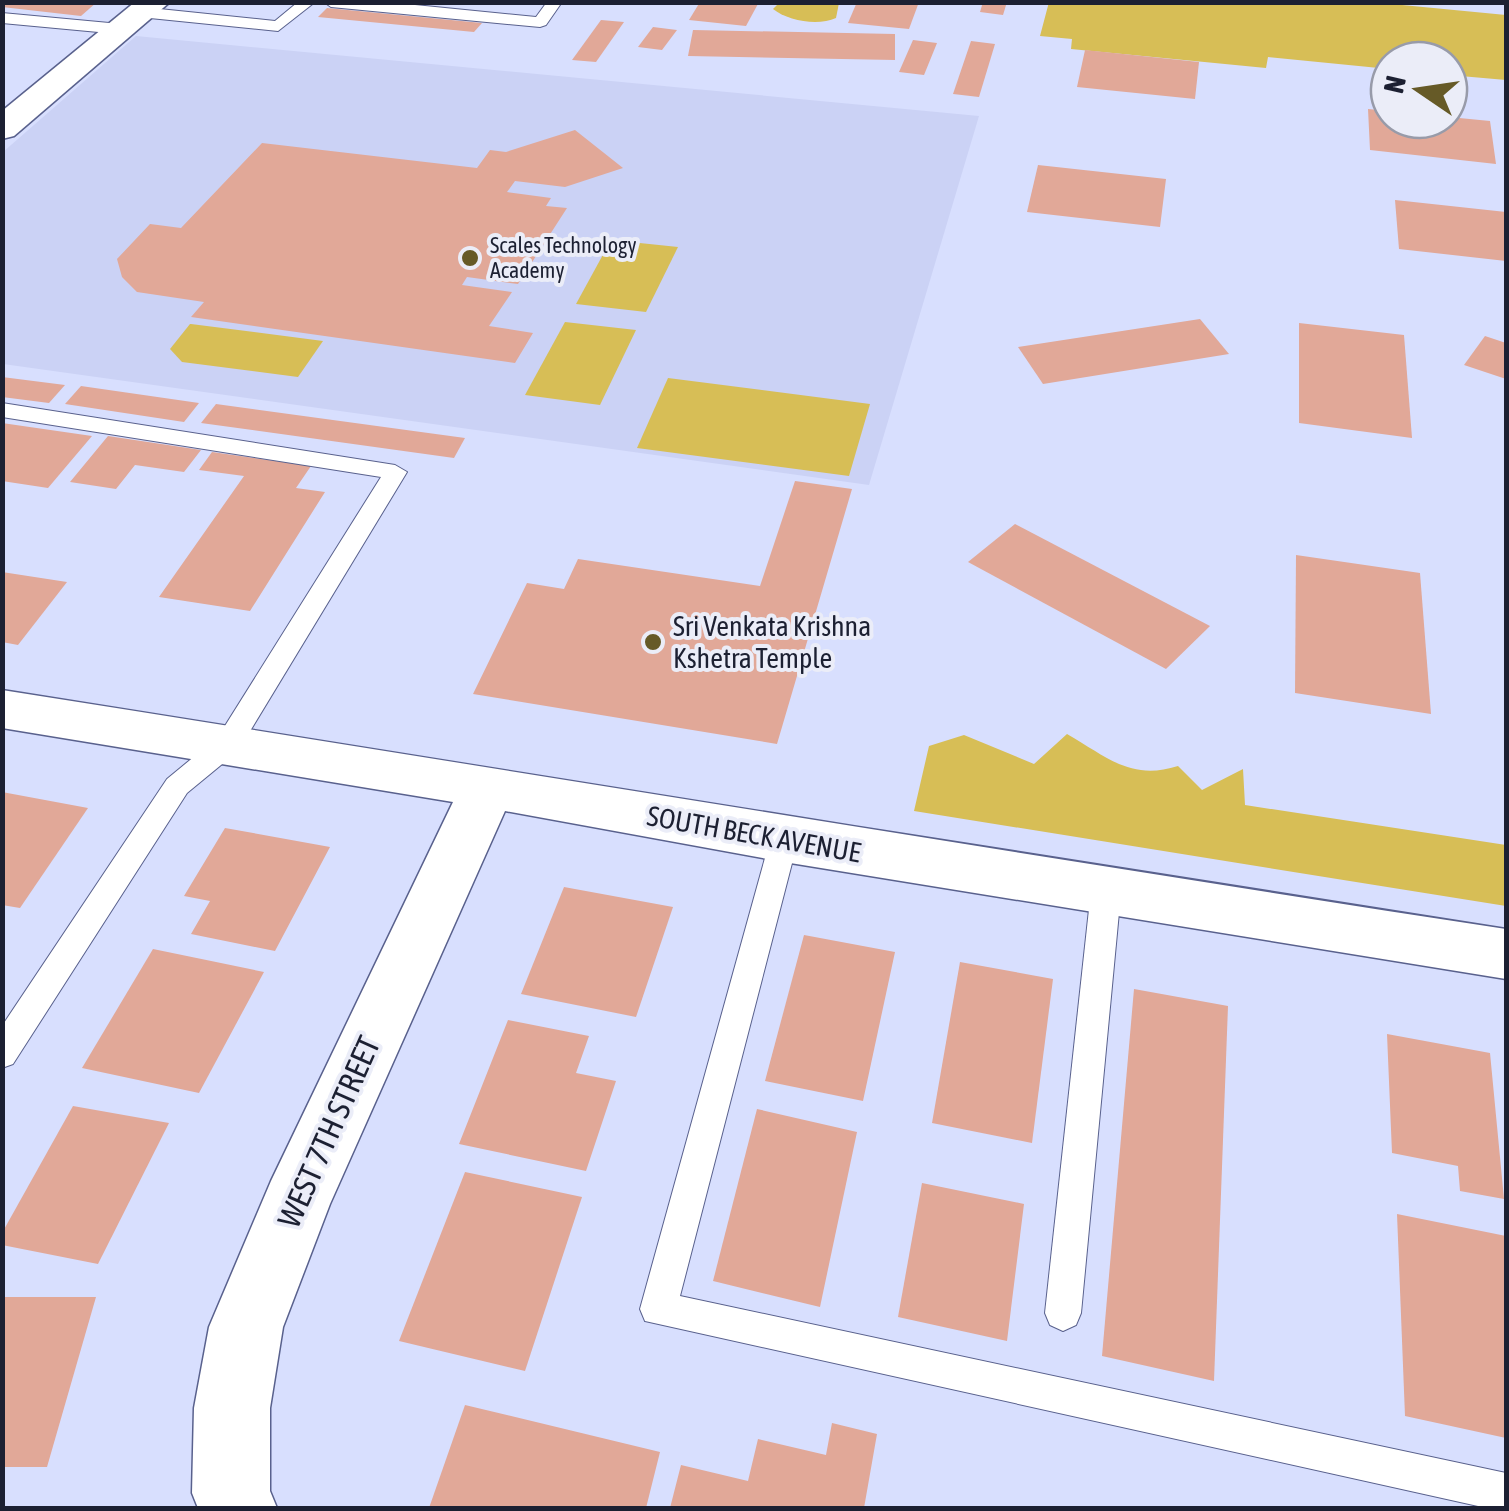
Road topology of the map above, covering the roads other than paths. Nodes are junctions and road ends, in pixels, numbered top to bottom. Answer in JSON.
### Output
{"nodes":[{"id":1,"x":308,"y":2,"type":"edge"},
{"id":2,"x":331,"y":2,"type":"edge"},
{"id":3,"x":555,"y":2,"type":"edge"},
{"id":4,"x":141,"y":12,"type":"edge"},
{"id":5,"x":2,"y":18,"type":"edge"},
{"id":6,"x":6,"y":122,"type":"edge"},
{"id":7,"x":2,"y":410,"type":"edge"},
{"id":8,"x":2,"y":709,"type":"edge"},
{"id":9,"x":228,"y":744,"type":"junction"},
{"id":10,"x":488,"y":788,"type":"junction"},
{"id":11,"x":784,"y":840,"type":"junction"},
{"id":12,"x":1106,"y":891,"type":"junction"},
{"id":13,"x":1506,"y":954,"type":"edge"},
{"id":14,"x":2,"y":1054,"type":"edge"},
{"id":15,"x":1063,"y":1313,"type":"dead end"},
{"id":16,"x":1506,"y":1493,"type":"edge"},
{"id":17,"x":234,"y":1501,"type":"edge"}],
"edges":[{"from":1,"to":4,"type":"lane"},
{"from":2,"to":3,"type":"lane"},
{"from":4,"to":5,"type":"lane"},
{"from":4,"to":6,"type":"street"},
{"from":7,"to":9,"type":"lane"},
{"from":8,"to":9,"type":"street","name":"SOUTH BECK AVENUE"},
{"from":9,"to":10,"type":"street","name":"SOUTH BECK AVENUE"},
{"from":9,"to":14,"type":"lane"},
{"from":10,"to":11,"type":"street","name":"SOUTH BECK AVENUE"},
{"from":10,"to":17,"type":"street","name":"WEST 7TH STREET"},
{"from":11,"to":12,"type":"street","name":"SOUTH BECK AVENUE"},
{"from":11,"to":16,"type":"lane"},
{"from":12,"to":13,"type":"street","name":"SOUTH BECK AVENUE"},
{"from":12,"to":15,"type":"lane"}]}
